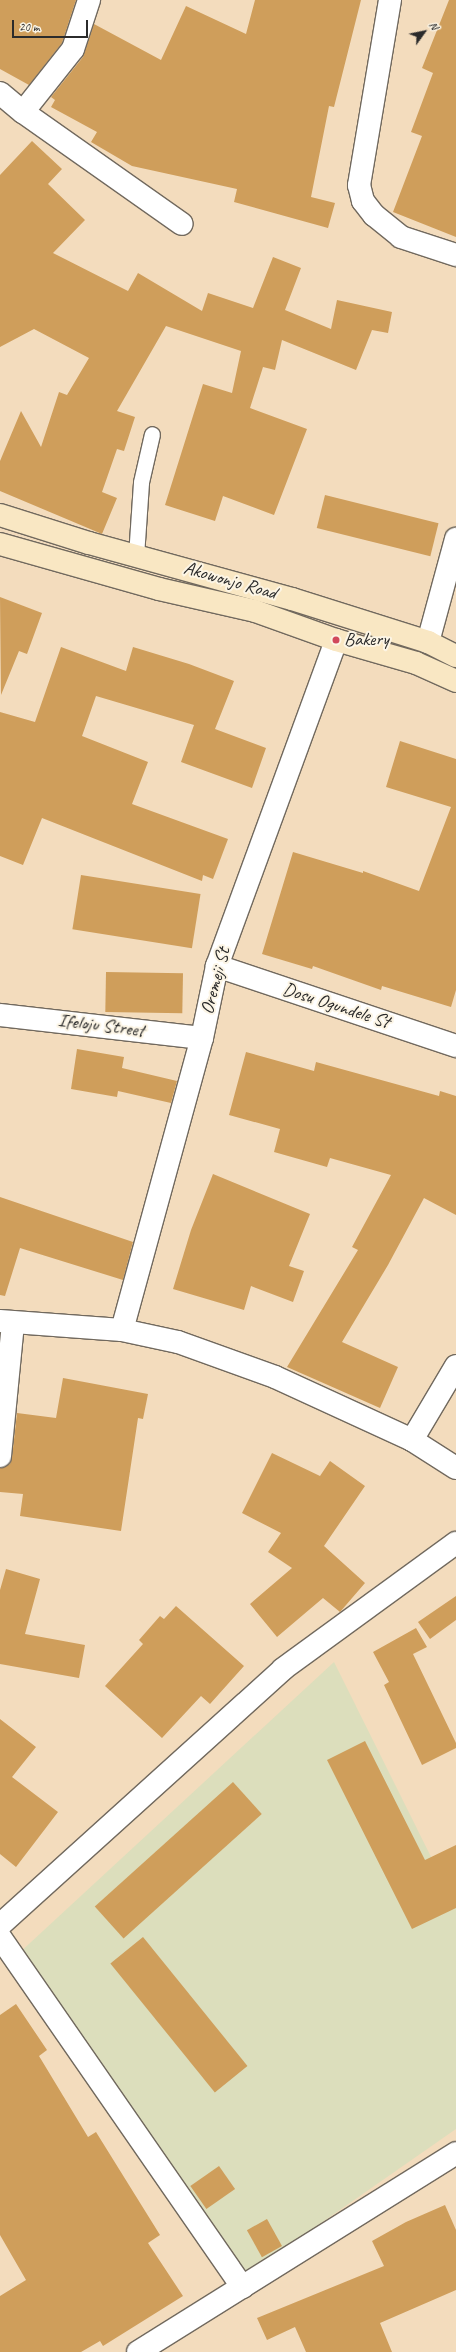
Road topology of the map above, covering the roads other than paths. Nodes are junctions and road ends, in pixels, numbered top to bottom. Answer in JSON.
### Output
{"nodes":[{"id":1,"x":89,"y":0,"type":"edge"},
{"id":2,"x":390,"y":0,"type":"edge"},
{"id":3,"x":0,"y":93,"type":"edge"},
{"id":4,"x":23,"y":112,"type":"junction"},
{"id":5,"x":182,"y":224,"type":"dead end"},
{"id":6,"x":456,"y":255,"type":"edge"},
{"id":7,"x":152,"y":434,"type":"dead end"},
{"id":8,"x":0,"y":515,"type":"edge"},
{"id":9,"x":456,"y":539,"type":"edge"},
{"id":10,"x":0,"y":544,"type":"edge"},
{"id":11,"x":136,"y":556,"type":"junction"},
{"id":12,"x":336,"y":640,"type":"junction"},
{"id":13,"x":428,"y":642,"type":"junction"},
{"id":14,"x":456,"y":656,"type":"edge"},
{"id":15,"x":456,"y":681,"type":"edge"},
{"id":16,"x":217,"y":966,"type":"junction"},
{"id":17,"x":0,"y":1015,"type":"edge"},
{"id":18,"x":202,"y":1038,"type":"junction"},
{"id":19,"x":456,"y":1046,"type":"edge"},
{"id":20,"x":7,"y":1322,"type":"edge"},
{"id":21,"x":122,"y":1330,"type":"junction"},
{"id":22,"x":456,"y":1366,"type":"edge"},
{"id":23,"x":412,"y":1440,"type":"junction"},
{"id":24,"x":0,"y":1456,"type":"edge"},
{"id":25,"x":456,"y":1468,"type":"edge"},
{"id":26,"x":456,"y":1543,"type":"edge"},
{"id":27,"x":0,"y":1925,"type":"edge"},
{"id":28,"x":0,"y":1937,"type":"edge"},
{"id":29,"x":456,"y":2153,"type":"edge"},
{"id":30,"x":242,"y":2287,"type":"junction"},
{"id":31,"x":138,"y":2352,"type":"edge"}],
"edges":[{"from":1,"to":4,"type":"street"},
{"from":2,"to":6,"type":"street"},
{"from":3,"to":4,"type":"street"},
{"from":4,"to":5,"type":"street"},
{"from":7,"to":11,"type":"lane"},
{"from":8,"to":11,"type":"main road","name":"Akowonjo Road"},
{"from":9,"to":13,"type":"street"},
{"from":10,"to":12,"type":"main road","name":"Akowonjo Road"},
{"from":11,"to":13,"type":"main road","name":"Akowonjo Road"},
{"from":12,"to":15,"type":"main road","name":"Akowonjo Road"},
{"from":12,"to":16,"type":"street","name":"Oremeji St"},
{"from":13,"to":14,"type":"main road","name":"Akowonjo Road"},
{"from":16,"to":18,"type":"street","name":"Oremeji St"},
{"from":16,"to":19,"type":"street","name":"Dosu Ogundele St"},
{"from":17,"to":18,"type":"street","name":"Ifeloju Street"},
{"from":18,"to":21,"type":"street","name":"Oremeji St"},
{"from":20,"to":21,"type":"street"},
{"from":20,"to":24,"type":"street"},
{"from":21,"to":23,"type":"street"},
{"from":22,"to":23,"type":"street"},
{"from":23,"to":25,"type":"street"},
{"from":26,"to":27,"type":"street"},
{"from":28,"to":30,"type":"street"},
{"from":29,"to":30,"type":"street"},
{"from":30,"to":31,"type":"street"}]}
